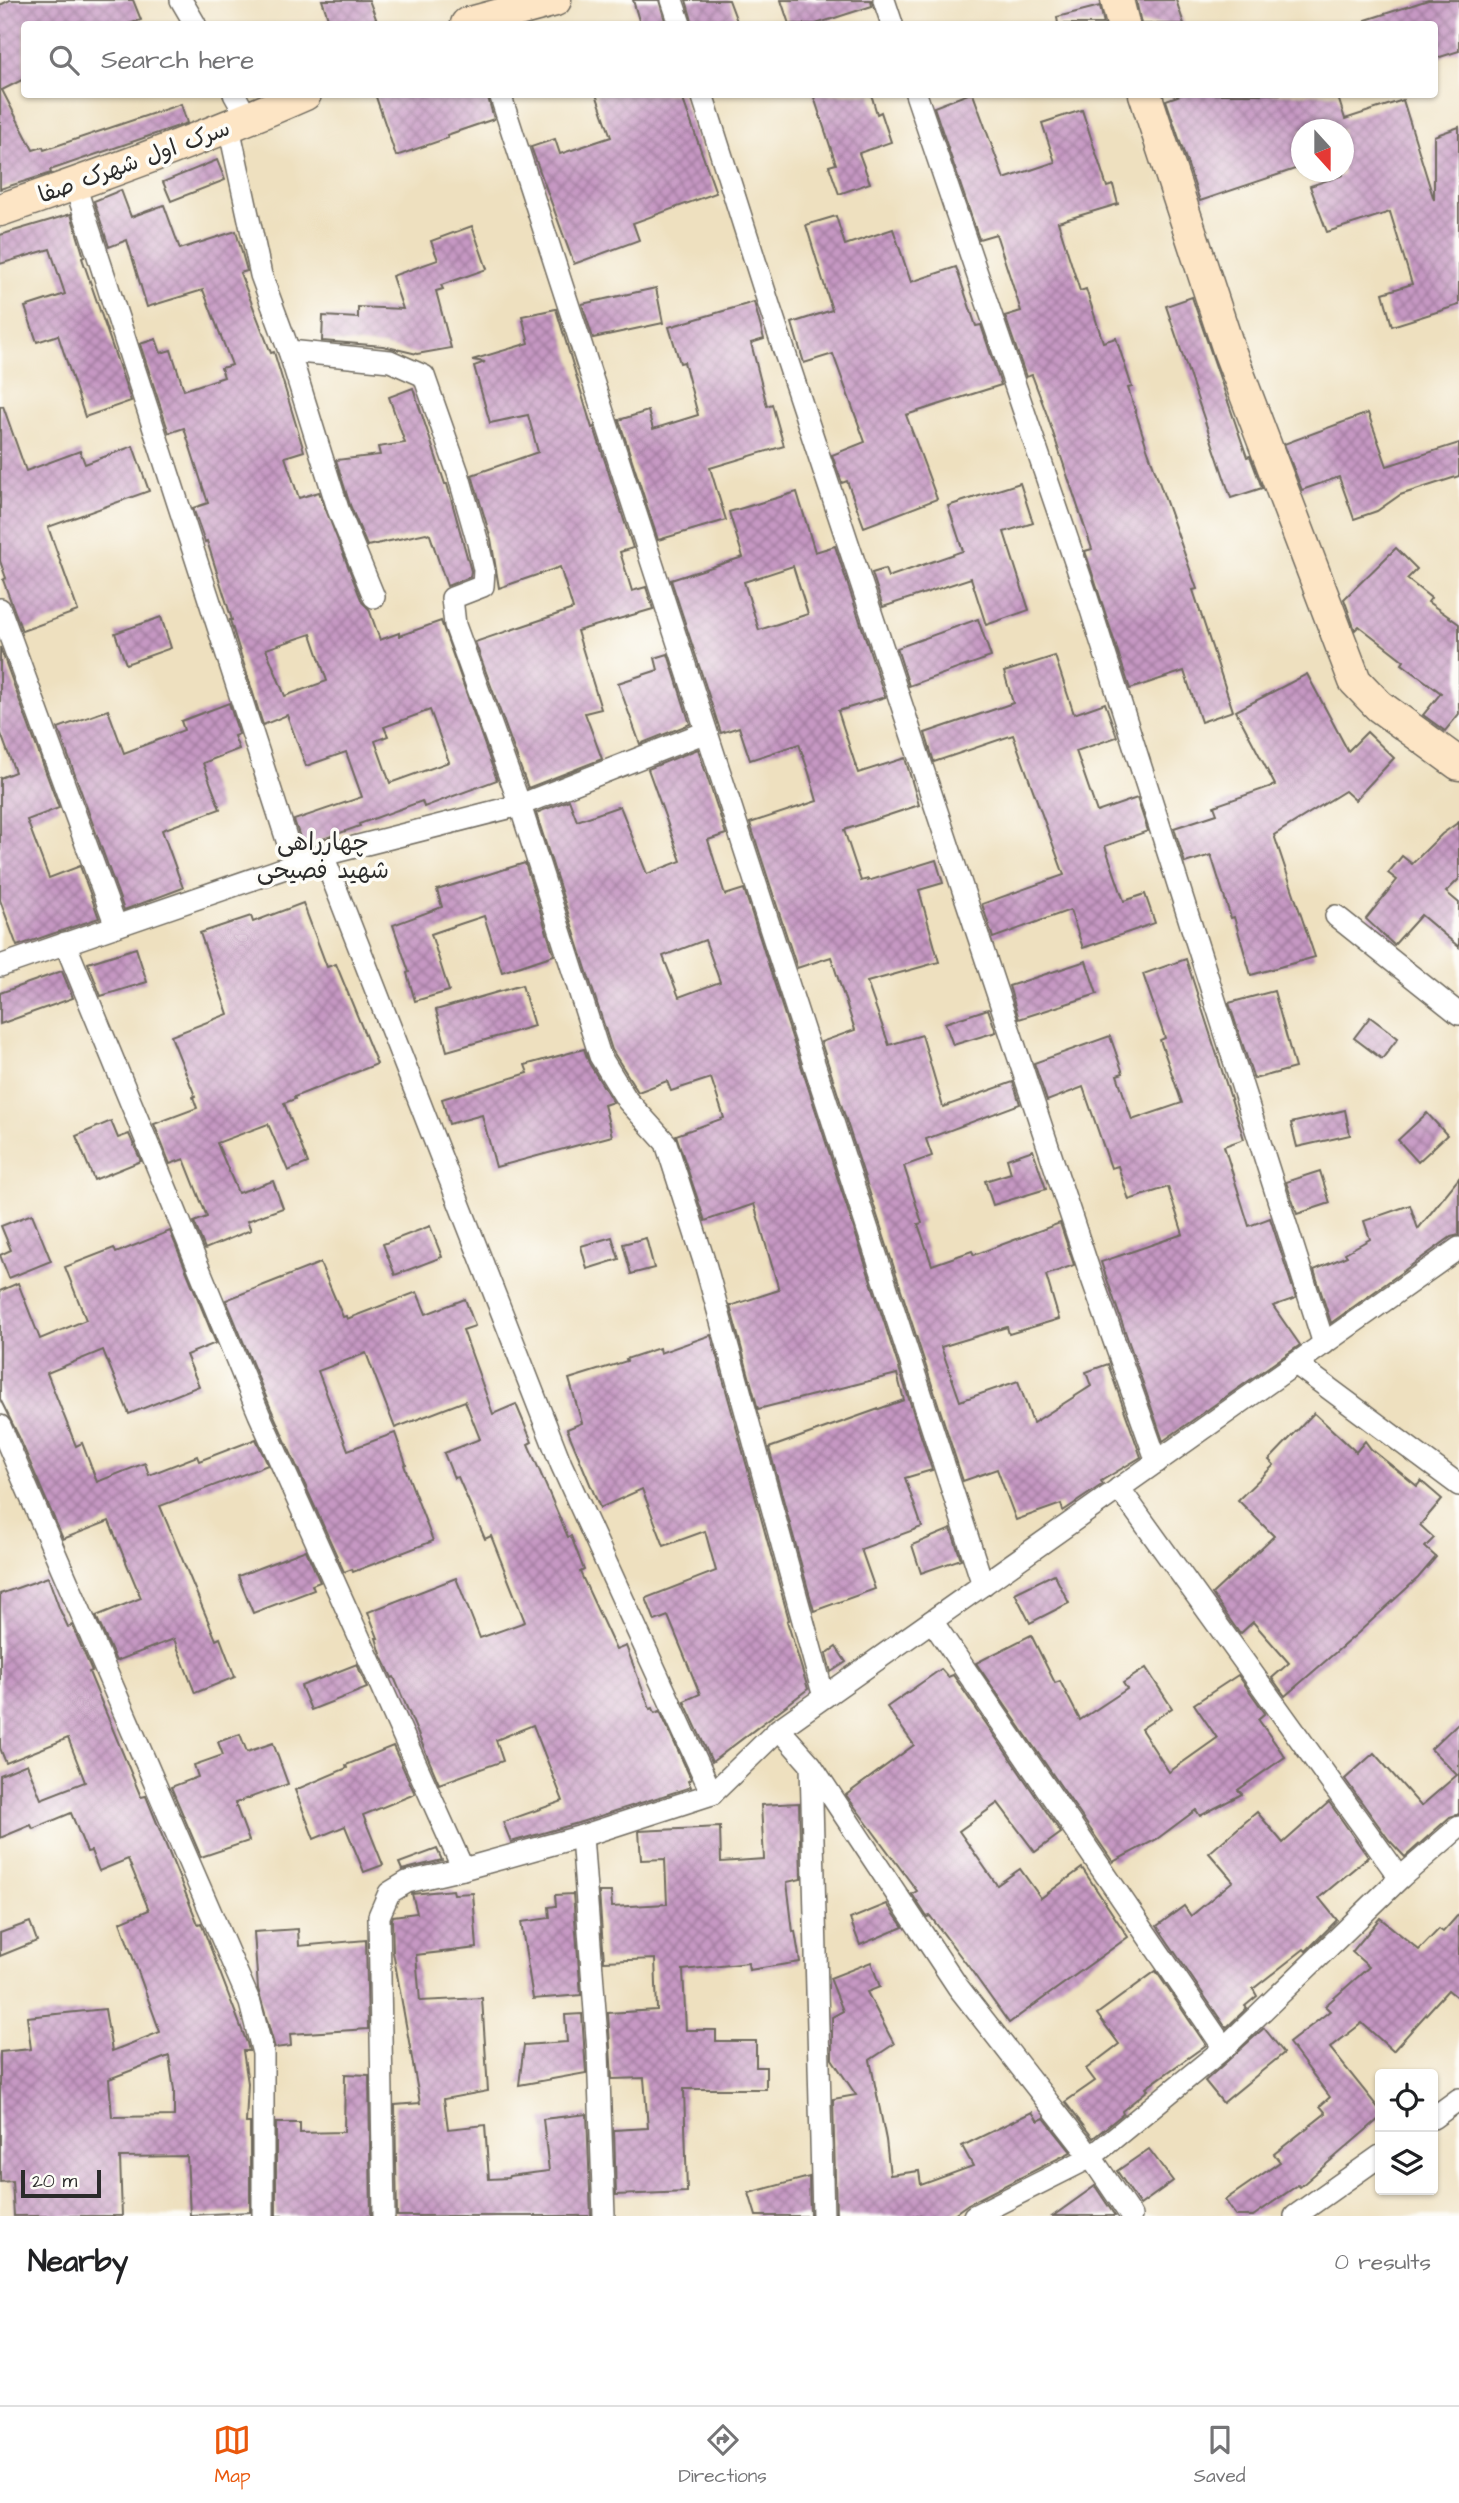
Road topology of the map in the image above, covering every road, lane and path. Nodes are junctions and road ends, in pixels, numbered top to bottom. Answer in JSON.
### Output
{"nodes":[{"id":1,"x":181,"y":0,"type":"edge"},
{"id":2,"x":555,"y":0,"type":"edge"},
{"id":3,"x":672,"y":0,"type":"edge"},
{"id":4,"x":884,"y":0,"type":"edge"},
{"id":5,"x":1117,"y":0,"type":"edge"},
{"id":6,"x":193,"y":21,"type":"edge"},
{"id":7,"x":480,"y":21,"type":"edge"},
{"id":8,"x":679,"y":21,"type":"edge"},
{"id":9,"x":891,"y":21,"type":"edge"},
{"id":10,"x":1122,"y":21,"type":"edge"},
{"id":11,"x":291,"y":98,"type":"edge"},
{"id":12,"x":501,"y":98,"type":"edge"},
{"id":13,"x":703,"y":98,"type":"edge"},
{"id":14,"x":917,"y":98,"type":"edge"},
{"id":15,"x":1146,"y":98,"type":"edge"},
{"id":16,"x":237,"y":114,"type":"edge"},
{"id":17,"x":75,"y":185,"type":"junction"},
{"id":18,"x":0,"y":209,"type":"edge"},
{"id":19,"x":289,"y":351,"type":"junction"},
{"id":20,"x":374,"y":597,"type":"dead end"},
{"id":21,"x":0,"y":609,"type":"edge"},
{"id":22,"x":706,"y":732,"type":"junction"},
{"id":23,"x":1459,"y":764,"type":"edge"},
{"id":24,"x":520,"y":805,"type":"junction"},
{"id":25,"x":323,"y":855,"type":"junction"},
{"id":26,"x":295,"y":865,"type":"junction"},
{"id":27,"x":1336,"y":916,"type":"dead end"},
{"id":28,"x":116,"y":926,"type":"junction"},
{"id":29,"x":65,"y":943,"type":"junction"},
{"id":30,"x":2,"y":958,"type":"edge"},
{"id":31,"x":1459,"y":1014,"type":"edge"},
{"id":32,"x":1458,"y":1250,"type":"edge"},
{"id":33,"x":1324,"y":1344,"type":"junction"},
{"id":34,"x":1296,"y":1364,"type":"junction"},
{"id":35,"x":0,"y":1426,"type":"edge"},
{"id":36,"x":1157,"y":1462,"type":"junction"},
{"id":37,"x":1459,"y":1485,"type":"edge"},
{"id":38,"x":1119,"y":1488,"type":"junction"},
{"id":39,"x":982,"y":1585,"type":"junction"},
{"id":40,"x":932,"y":1621,"type":"junction"},
{"id":41,"x":824,"y":1697,"type":"junction"},
{"id":42,"x":779,"y":1729,"type":"junction"},
{"id":43,"x":811,"y":1765,"type":"junction"},
{"id":44,"x":712,"y":1794,"type":"junction"},
{"id":45,"x":1459,"y":1827,"type":"edge"},
{"id":46,"x":582,"y":1836,"type":"junction"},
{"id":47,"x":463,"y":1870,"type":"junction"},
{"id":48,"x":1401,"y":1878,"type":"junction"},
{"id":49,"x":1224,"y":2048,"type":"junction"},
{"id":50,"x":1459,"y":2099,"type":"edge"},
{"id":51,"x":1438,"y":2114,"type":"edge"},
{"id":52,"x":1091,"y":2157,"type":"junction"},
{"id":53,"x":1375,"y":2160,"type":"edge"},
{"id":54,"x":263,"y":2216,"type":"edge"},
{"id":55,"x":384,"y":2216,"type":"edge"},
{"id":56,"x":604,"y":2216,"type":"edge"},
{"id":57,"x":823,"y":2216,"type":"edge"},
{"id":58,"x":974,"y":2216,"type":"edge"},
{"id":59,"x":1131,"y":2216,"type":"edge"},
{"id":60,"x":1295,"y":2216,"type":"edge"}],
"edges":[{"from":1,"to":6,"type":"street"},
{"from":2,"to":7,"type":"street"},
{"from":3,"to":8,"type":"street"},
{"from":4,"to":9,"type":"street"},
{"from":5,"to":10,"type":"street"},
{"from":11,"to":16,"type":"street","name":"سرک اول شهرک صفا"},
{"from":12,"to":22,"type":"street"},
{"from":13,"to":36,"type":"street"},
{"from":14,"to":33,"type":"street"},
{"from":15,"to":23,"type":"street"},
{"from":16,"to":17,"type":"street","name":"سرک اول شهرک صفا"},
{"from":16,"to":19,"type":"street"},
{"from":17,"to":18,"type":"street","name":"سرک اول شهرک صفا"},
{"from":17,"to":26,"type":"street"},
{"from":19,"to":20,"type":"street"},
{"from":19,"to":24,"type":"street"},
{"from":21,"to":28,"type":"street"},
{"from":22,"to":24,"type":"street"},
{"from":22,"to":39,"type":"street"},
{"from":24,"to":25,"type":"street"},
{"from":24,"to":41,"type":"street"},
{"from":25,"to":26,"type":"street"},
{"from":25,"to":44,"type":"street"},
{"from":26,"to":28,"type":"street"},
{"from":27,"to":31,"type":"street"},
{"from":28,"to":29,"type":"street"},
{"from":29,"to":30,"type":"street"},
{"from":29,"to":47,"type":"street"},
{"from":32,"to":33,"type":"street"},
{"from":33,"to":34,"type":"street"},
{"from":34,"to":36,"type":"street"},
{"from":34,"to":37,"type":"street"},
{"from":35,"to":54,"type":"street"},
{"from":36,"to":38,"type":"street"},
{"from":38,"to":39,"type":"street"},
{"from":38,"to":48,"type":"street"},
{"from":39,"to":40,"type":"street"},
{"from":40,"to":41,"type":"street"},
{"from":40,"to":49,"type":"street"},
{"from":41,"to":42,"type":"street"},
{"from":42,"to":43,"type":"street"},
{"from":42,"to":44,"type":"street"},
{"from":43,"to":52,"type":"street"},
{"from":43,"to":57,"type":"street"},
{"from":44,"to":46,"type":"street"},
{"from":45,"to":48,"type":"street"},
{"from":46,"to":47,"type":"street"},
{"from":46,"to":56,"type":"street"},
{"from":47,"to":55,"type":"street"},
{"from":48,"to":49,"type":"street"},
{"from":49,"to":52,"type":"street"},
{"from":50,"to":51,"type":"street"},
{"from":52,"to":58,"type":"street"},
{"from":52,"to":59,"type":"street"},
{"from":53,"to":60,"type":"street"}]}
